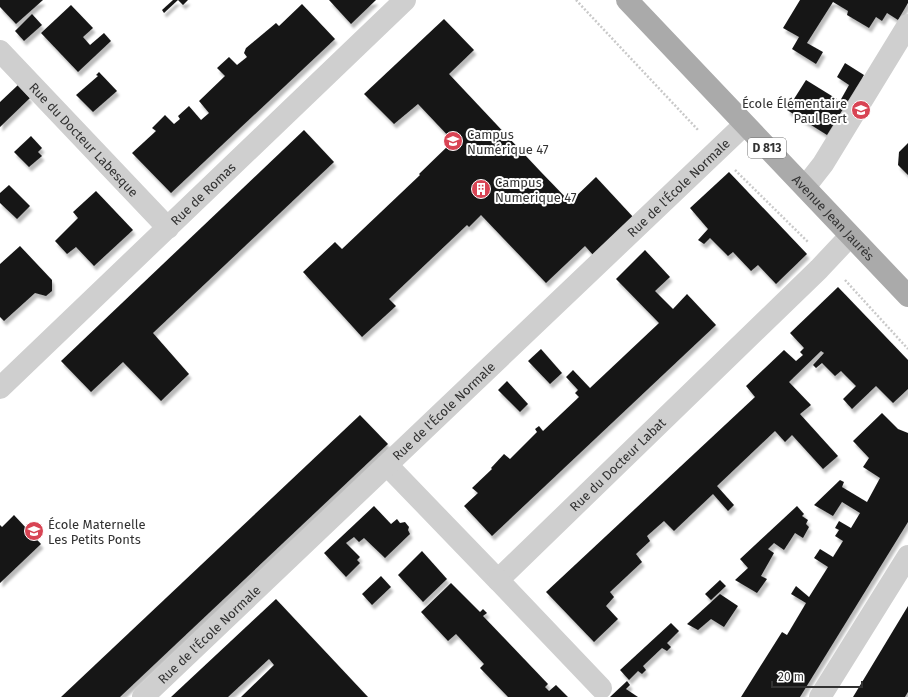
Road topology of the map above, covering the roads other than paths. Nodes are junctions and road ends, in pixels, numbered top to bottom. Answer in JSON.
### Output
{"nodes":[{"id":1,"x":405,"y":0,"type":"edge"},
{"id":2,"x":627,"y":0,"type":"edge"},
{"id":3,"x":908,"y":24,"type":"edge"},
{"id":4,"x":0,"y":51,"type":"edge"},
{"id":5,"x":744,"y":125,"type":"junction"},
{"id":6,"x":805,"y":187,"type":"junction"},
{"id":7,"x":168,"y":228,"type":"junction"},
{"id":8,"x":850,"y":236,"type":"junction"},
{"id":9,"x":908,"y":296,"type":"edge"},
{"id":10,"x":0,"y":388,"type":"edge"},
{"id":11,"x":387,"y":465,"type":"junction"},
{"id":12,"x":908,"y":556,"type":"edge"},
{"id":13,"x":498,"y":580,"type":"junction"},
{"id":14,"x":601,"y":688,"type":"dead end"},
{"id":15,"x":144,"y":697,"type":"edge"},
{"id":16,"x":820,"y":697,"type":"edge"}],
"edges":[{"from":1,"to":7,"type":"street","name":"Rue de Romas"},
{"from":2,"to":5,"type":"main road","name":"Avenue Jean Jaurès","number":"D 813"},
{"from":3,"to":6,"type":"street"},
{"from":4,"to":7,"type":"street","name":"Rue du Docteur Labesque"},
{"from":5,"to":6,"type":"main road","name":"Avenue Jean Jaurès","number":"D 813"},
{"from":5,"to":11,"type":"street","name":"Rue de l'École Normale"},
{"from":6,"to":8,"type":"main road","name":"Avenue Jean Jaurès","number":"D 813"},
{"from":7,"to":10,"type":"street","name":"Rue de Romas"},
{"from":8,"to":9,"type":"main road","name":"Avenue Jean Jaurès","number":"D 813"},
{"from":8,"to":13,"type":"street","name":"Rue du Docteur Labat"},
{"from":11,"to":13,"type":"street"},
{"from":11,"to":15,"type":"street","name":"Rue de l'École Normale"},
{"from":12,"to":16,"type":"street"},
{"from":13,"to":14,"type":"street"}]}
